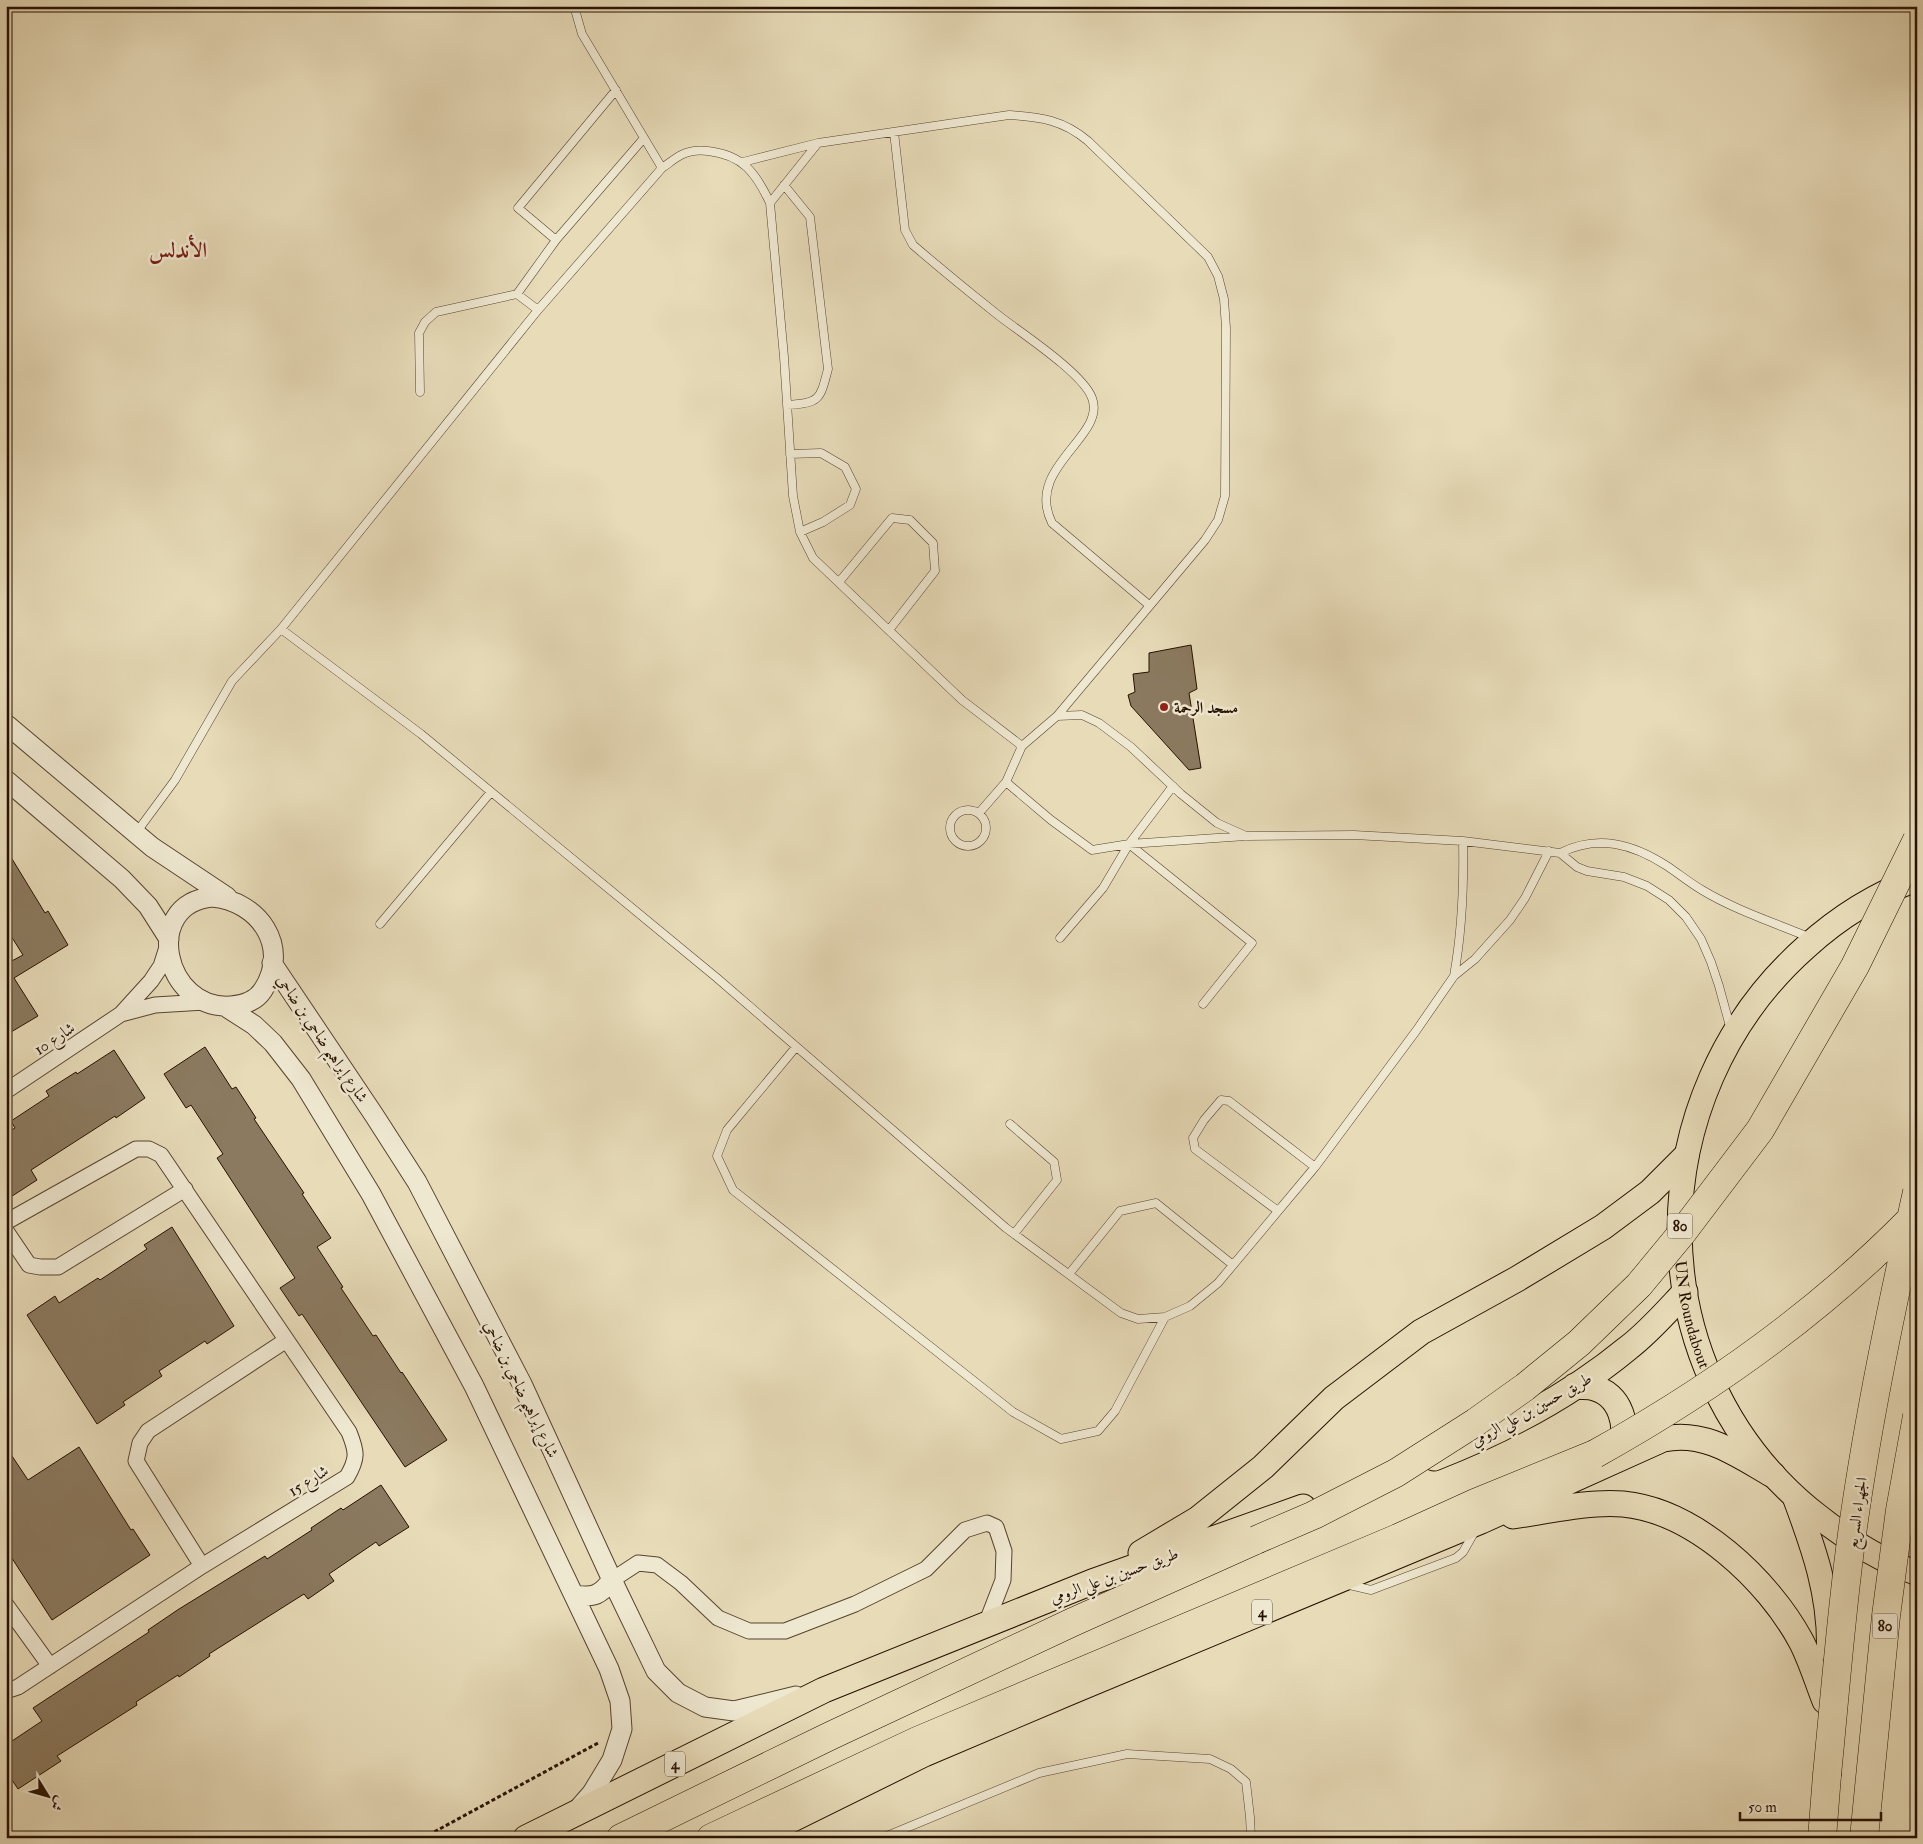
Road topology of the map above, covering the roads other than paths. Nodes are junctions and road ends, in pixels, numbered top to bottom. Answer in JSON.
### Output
{"nodes":[{"id":1,"x":574,"y":6,"type":"edge"},
{"id":2,"x":616,"y":90,"type":"junction"},
{"id":3,"x":894,"y":132,"type":"junction"},
{"id":4,"x":644,"y":138,"type":"junction"},
{"id":5,"x":818,"y":143,"type":"junction"},
{"id":6,"x":743,"y":162,"type":"junction"},
{"id":7,"x":662,"y":168,"type":"junction"},
{"id":8,"x":784,"y":185,"type":"junction"},
{"id":9,"x":770,"y":203,"type":"junction"},
{"id":10,"x":556,"y":240,"type":"junction"},
{"id":11,"x":517,"y":294,"type":"junction"},
{"id":12,"x":538,"y":310,"type":"junction"},
{"id":13,"x":420,"y":392,"type":"dead end"},
{"id":14,"x":787,"y":405,"type":"junction"},
{"id":15,"x":790,"y":454,"type":"junction"},
{"id":16,"x":800,"y":532,"type":"junction"},
{"id":17,"x":838,"y":582,"type":"junction"},
{"id":18,"x":1150,"y":605,"type":"junction"},
{"id":19,"x":281,"y":629,"type":"junction"},
{"id":20,"x":889,"y":630,"type":"junction"},
{"id":21,"x":1057,"y":716,"type":"junction"},
{"id":22,"x":6,"y":724,"type":"edge"},
{"id":23,"x":1022,"y":746,"type":"junction"},
{"id":24,"x":6,"y":780,"type":"edge"},
{"id":25,"x":1006,"y":782,"type":"junction"},
{"id":26,"x":1172,"y":786,"type":"junction"},
{"id":27,"x":491,"y":792,"type":"junction"},
{"id":28,"x":979,"y":813,"type":"junction"},
{"id":29,"x":135,"y":833,"type":"junction"},
{"id":30,"x":1246,"y":836,"type":"junction"},
{"id":31,"x":1917,"y":840,"type":"edge"},
{"id":32,"x":1463,"y":841,"type":"junction"},
{"id":33,"x":1129,"y":844,"type":"junction"},
{"id":34,"x":1549,"y":851,"type":"junction"},
{"id":35,"x":1560,"y":853,"type":"junction"},
{"id":36,"x":1917,"y":879,"type":"edge"},
{"id":37,"x":232,"y":900,"type":"junction"},
{"id":38,"x":380,"y":924,"type":"dead end"},
{"id":39,"x":1060,"y":938,"type":"dead end"},
{"id":40,"x":1814,"y":939,"type":"junction"},
{"id":41,"x":169,"y":942,"type":"junction"},
{"id":42,"x":272,"y":963,"type":"junction"},
{"id":43,"x":1454,"y":976,"type":"junction"},
{"id":44,"x":205,"y":1002,"type":"junction"},
{"id":45,"x":1203,"y":1004,"type":"dead end"},
{"id":46,"x":226,"y":1007,"type":"junction"},
{"id":47,"x":121,"y":1014,"type":"junction"},
{"id":48,"x":1732,"y":1035,"type":"junction"},
{"id":49,"x":796,"y":1047,"type":"junction"},
{"id":50,"x":6,"y":1091,"type":"edge"},
{"id":51,"x":1010,"y":1124,"type":"dead end"},
{"id":52,"x":1686,"y":1156,"type":"junction"},
{"id":53,"x":1315,"y":1167,"type":"junction"},
{"id":54,"x":185,"y":1189,"type":"junction"},
{"id":55,"x":1917,"y":1192,"type":"edge"},
{"id":56,"x":1278,"y":1211,"type":"junction"},
{"id":57,"x":1917,"y":1213,"type":"edge"},
{"id":58,"x":6,"y":1222,"type":"edge"},
{"id":59,"x":6,"y":1231,"type":"edge"},
{"id":60,"x":1014,"y":1234,"type":"junction"},
{"id":61,"x":1233,"y":1265,"type":"junction"},
{"id":62,"x":1069,"y":1274,"type":"junction"},
{"id":63,"x":1685,"y":1292,"type":"junction"},
{"id":64,"x":1165,"y":1317,"type":"junction"},
{"id":65,"x":285,"y":1341,"type":"junction"},
{"id":66,"x":1575,"y":1386,"type":"junction"},
{"id":67,"x":1917,"y":1416,"type":"edge"},
{"id":68,"x":1602,"y":1459,"type":"junction"},
{"id":69,"x":1773,"y":1474,"type":"junction"},
{"id":70,"x":1794,"y":1496,"type":"junction"},
{"id":71,"x":1481,"y":1521,"type":"junction"},
{"id":72,"x":202,"y":1566,"type":"junction"},
{"id":73,"x":1917,"y":1573,"type":"edge"},
{"id":74,"x":612,"y":1580,"type":"junction"},
{"id":75,"x":1092,"y":1582,"type":"junction"},
{"id":76,"x":574,"y":1594,"type":"junction"},
{"id":77,"x":6,"y":1605,"type":"edge"},
{"id":78,"x":986,"y":1624,"type":"junction"},
{"id":79,"x":50,"y":1666,"type":"junction"},
{"id":80,"x":824,"y":1690,"type":"junction"},
{"id":81,"x":6,"y":1691,"type":"edge"},
{"id":82,"x":1825,"y":1701,"type":"junction"},
{"id":83,"x":572,"y":1815,"type":"junction"},
{"id":84,"x":526,"y":1838,"type":"edge"},
{"id":85,"x":621,"y":1838,"type":"edge"},
{"id":86,"x":711,"y":1838,"type":"edge"},
{"id":87,"x":754,"y":1838,"type":"edge"},
{"id":88,"x":882,"y":1838,"type":"edge"},
{"id":89,"x":1250,"y":1838,"type":"edge"},
{"id":90,"x":1811,"y":1838,"type":"edge"},
{"id":91,"x":1822,"y":1838,"type":"edge"},
{"id":92,"x":1864,"y":1838,"type":"edge"}],
"edges":[{"from":1,"to":2,"type":"lane"},
{"from":2,"to":4,"type":"lane"},
{"from":2,"to":10,"type":"lane"},
{"from":3,"to":5,"type":"lane"},
{"from":3,"to":18,"type":"lane"},
{"from":3,"to":18,"type":"lane"},
{"from":4,"to":7,"type":"lane"},
{"from":4,"to":10,"type":"lane"},
{"from":5,"to":6,"type":"lane"},
{"from":5,"to":8,"type":"lane"},
{"from":6,"to":7,"type":"lane"},
{"from":6,"to":9,"type":"lane"},
{"from":7,"to":12,"type":"lane"},
{"from":8,"to":9,"type":"lane"},
{"from":8,"to":14,"type":"lane"},
{"from":9,"to":14,"type":"lane"},
{"from":10,"to":11,"type":"lane"},
{"from":11,"to":12,"type":"lane"},
{"from":11,"to":13,"type":"lane"},
{"from":12,"to":19,"type":"lane"},
{"from":14,"to":15,"type":"lane"},
{"from":15,"to":16,"type":"lane"},
{"from":15,"to":16,"type":"lane"},
{"from":16,"to":17,"type":"lane"},
{"from":17,"to":20,"type":"lane"},
{"from":17,"to":20,"type":"lane"},
{"from":18,"to":21,"type":"lane"},
{"from":19,"to":27,"type":"lane"},
{"from":19,"to":29,"type":"lane"},
{"from":20,"to":23,"type":"lane"},
{"from":21,"to":23,"type":"lane"},
{"from":21,"to":26,"type":"lane"},
{"from":22,"to":29,"type":"street"},
{"from":23,"to":25,"type":"lane"},
{"from":24,"to":41,"type":"street"},
{"from":25,"to":28,"type":"lane"},
{"from":25,"to":33,"type":"lane"},
{"from":26,"to":30,"type":"lane"},
{"from":26,"to":33,"type":"lane"},
{"from":27,"to":38,"type":"lane"},
{"from":27,"to":49,"type":"lane"},
{"from":28,"to":28,"type":"lane"},
{"from":29,"to":37,"type":"street"},
{"from":30,"to":32,"type":"lane"},
{"from":30,"to":33,"type":"lane"},
{"from":31,"to":85,"type":"highway","bridge":true},
{"from":32,"to":34,"type":"lane"},
{"from":32,"to":43,"type":"lane"},
{"from":33,"to":39,"type":"lane"},
{"from":33,"to":45,"type":"lane"},
{"from":34,"to":35,"type":"lane"},
{"from":34,"to":43,"type":"lane"},
{"from":35,"to":40,"type":"lane"},
{"from":35,"to":48,"type":"lane"},
{"from":36,"to":40,"type":"main road","name":"UN Roundabout","number":"80"},
{"from":37,"to":41,"type":"street"},
{"from":37,"to":42,"type":"street"},
{"from":40,"to":48,"type":"main road","name":"UN Roundabout","number":"80"},
{"from":41,"to":44,"type":"street"},
{"from":41,"to":47,"type":"street","name":"شارع 10"},
{"from":42,"to":46,"type":"street"},
{"from":42,"to":74,"type":"street","name":"شارع إبراهيم ضاحي بن ضاحي"},
{"from":43,"to":53,"type":"lane"},
{"from":44,"to":46,"type":"street"},
{"from":44,"to":47,"type":"street","name":"شارع 10"},
{"from":46,"to":76,"type":"street"},
{"from":47,"to":50,"type":"street","name":"شارع 10"},
{"from":48,"to":52,"type":"main road","name":"UN Roundabout","number":"80"},
{"from":49,"to":60,"type":"lane"},
{"from":49,"to":64,"type":"lane"},
{"from":51,"to":60,"type":"lane"},
{"from":52,"to":63,"type":"main road","name":"UN Roundabout","number":"80"},
{"from":52,"to":75,"type":"highway"},
{"from":53,"to":56,"type":"lane"},
{"from":53,"to":56,"type":"lane"},
{"from":54,"to":58,"type":"street","name":"شارع 15"},
{"from":54,"to":59,"type":"street"},
{"from":54,"to":65,"type":"street","name":"شارع 15"},
{"from":55,"to":91,"type":"highway","name":"الجهراء السريع","bridge":true},
{"from":56,"to":61,"type":"lane"},
{"from":57,"to":68,"type":"highway","bridge":true},
{"from":60,"to":62,"type":"lane"},
{"from":61,"to":62,"type":"lane"},
{"from":61,"to":64,"type":"lane"},
{"from":62,"to":64,"type":"lane"},
{"from":63,"to":66,"type":"highway","name":"طريق حسين بن علي الرومي","number":"4"},
{"from":63,"to":69,"type":"main road","name":"UN Roundabout","number":"80"},
{"from":65,"to":72,"type":"street"},
{"from":65,"to":72,"type":"street","name":"شارع 15"},
{"from":66,"to":68,"type":"highway"},
{"from":66,"to":75,"type":"highway","name":"طريق حسين بن علي الرومي","number":"4"},
{"from":67,"to":92,"type":"highway","number":"80","bridge":true},
{"from":68,"to":69,"type":"highway","number":"4"},
{"from":68,"to":71,"type":"highway","number":"4"},
{"from":68,"to":86,"type":"highway"},
{"from":69,"to":70,"type":"main road","name":"UN Roundabout","number":"80"},
{"from":70,"to":73,"type":"main road","name":"UN Roundabout","number":"80"},
{"from":70,"to":82,"type":"main road"},
{"from":71,"to":82,"type":"highway"},
{"from":71,"to":87,"type":"highway","number":"4"},
{"from":72,"to":79,"type":"street","name":"شارع 15"},
{"from":74,"to":76,"type":"street"},
{"from":74,"to":78,"type":"street"},
{"from":74,"to":80,"type":"street","name":"شارع إبراهيم ضاحي بن ضاحي"},
{"from":75,"to":78,"type":"highway","name":"طريق حسين بن علي الرومي","number":"4"},
{"from":76,"to":83,"type":"street"},
{"from":77,"to":79,"type":"street"},
{"from":78,"to":80,"type":"highway","name":"طريق حسين بن علي الرومي","number":"4"},
{"from":79,"to":81,"type":"street","name":"شارع 15"},
{"from":80,"to":83,"type":"highway","name":"طريق حسين بن علي الرومي","number":"4"},
{"from":82,"to":90,"type":"main road"},
{"from":83,"to":84,"type":"highway","name":"طريق حسين بن علي الرومي","number":"4"},
{"from":88,"to":89,"type":"lane"}]}
